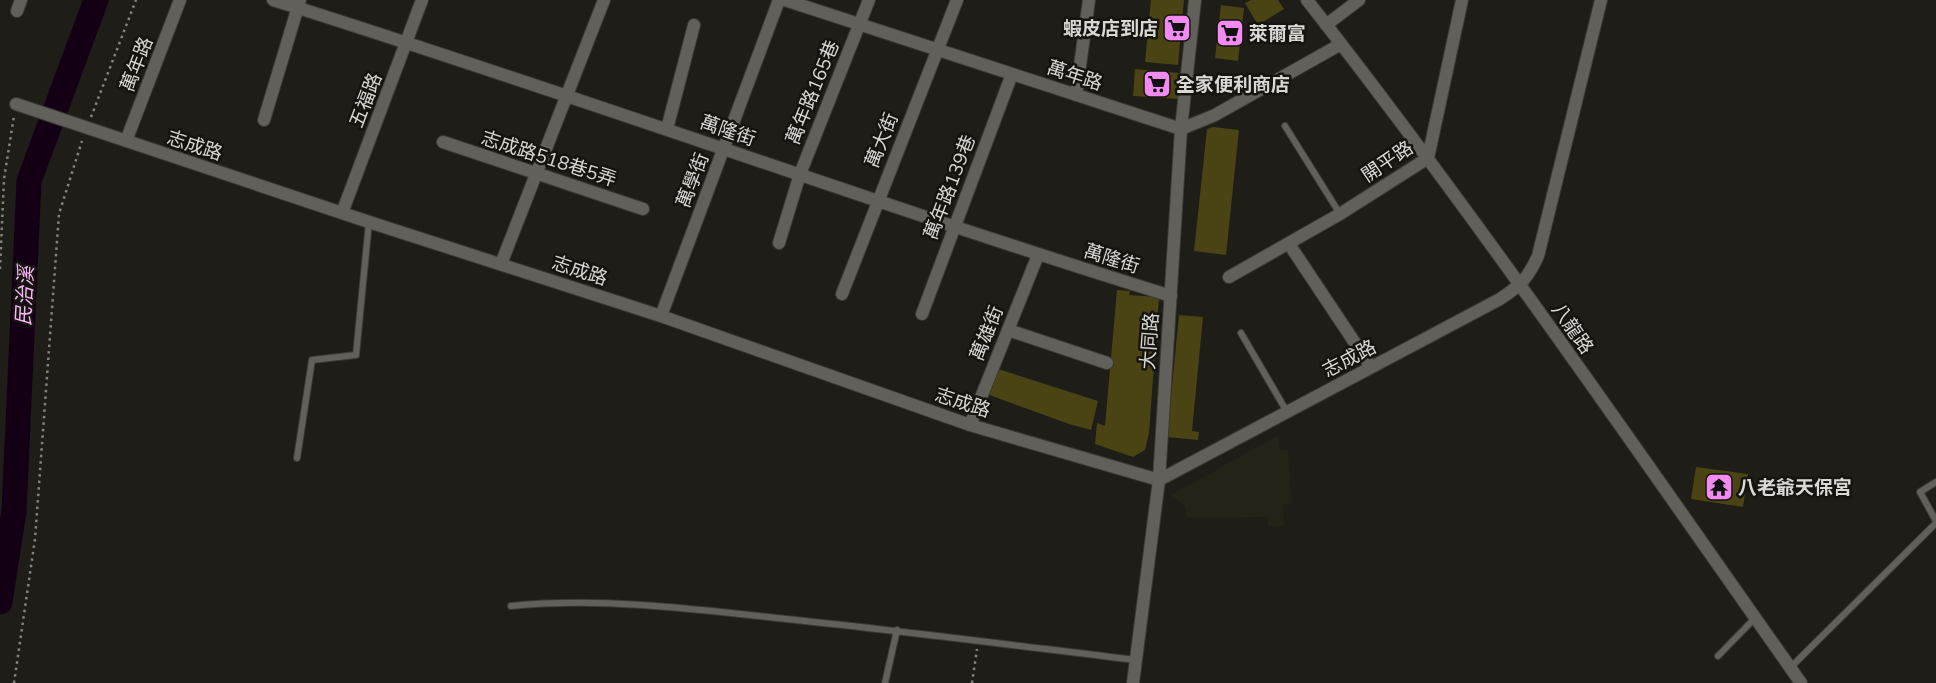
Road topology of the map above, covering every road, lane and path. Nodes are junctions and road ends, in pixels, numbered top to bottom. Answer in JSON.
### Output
{"nodes":[{"id":1,"x":136,"y":0,"type":"edge"},
{"id":2,"x":180,"y":0,"type":"edge"},
{"id":3,"x":273,"y":0,"type":"edge"},
{"id":4,"x":422,"y":0,"type":"edge"},
{"id":5,"x":604,"y":0,"type":"edge"},
{"id":6,"x":779,"y":0,"type":"edge"},
{"id":7,"x":784,"y":0,"type":"edge"},
{"id":8,"x":869,"y":0,"type":"edge"},
{"id":9,"x":957,"y":0,"type":"edge"},
{"id":10,"x":1089,"y":0,"type":"edge"},
{"id":11,"x":1195,"y":0,"type":"edge"},
{"id":12,"x":1307,"y":0,"type":"edge"},
{"id":13,"x":1359,"y":0,"type":"edge"},
{"id":14,"x":1462,"y":0,"type":"edge"},
{"id":15,"x":1601,"y":0,"type":"edge"},
{"id":16,"x":299,"y":4,"type":"edge"},
{"id":17,"x":859,"y":24,"type":"junction"},
{"id":18,"x":1326,"y":24,"type":"junction"},
{"id":19,"x":694,"y":25,"type":"dead end"},
{"id":20,"x":406,"y":42,"type":"junction"},
{"id":21,"x":1341,"y":44,"type":"junction"},
{"id":22,"x":938,"y":50,"type":"junction"},
{"id":23,"x":1012,"y":74,"type":"junction"},
{"id":24,"x":567,"y":95,"type":"junction"},
{"id":25,"x":1076,"y":95,"type":"junction"},
{"id":26,"x":16,"y":104,"type":"joint"},
{"id":27,"x":264,"y":120,"type":"dead end"},
{"id":28,"x":1285,"y":126,"type":"dead end"},
{"id":29,"x":86,"y":128,"type":"junction"},
{"id":30,"x":667,"y":129,"type":"junction"},
{"id":31,"x":1181,"y":129,"type":"junction"},
{"id":32,"x":126,"y":141,"type":"junction"},
{"id":33,"x":443,"y":142,"type":"dead end"},
{"id":34,"x":724,"y":149,"type":"junction"},
{"id":35,"x":1428,"y":158,"type":"junction"},
{"id":36,"x":536,"y":174,"type":"junction"},
{"id":37,"x":800,"y":174,"type":"junction"},
{"id":38,"x":878,"y":200,"type":"junction"},
{"id":39,"x":643,"y":209,"type":"dead end"},
{"id":40,"x":342,"y":213,"type":"junction"},
{"id":41,"x":1340,"y":214,"type":"junction"},
{"id":42,"x":369,"y":222,"type":"junction"},
{"id":43,"x":954,"y":227,"type":"junction"},
{"id":44,"x":778,"y":243,"type":"dead end"},
{"id":45,"x":1289,"y":244,"type":"junction"},
{"id":46,"x":1038,"y":255,"type":"junction"},
{"id":47,"x":501,"y":264,"type":"junction"},
{"id":48,"x":0,"y":269,"type":"edge"},
{"id":49,"x":1229,"y":277,"type":"dead end"},
{"id":50,"x":1520,"y":285,"type":"junction"},
{"id":51,"x":842,"y":294,"type":"dead end"},
{"id":52,"x":1171,"y":296,"type":"junction"},
{"id":53,"x":922,"y":314,"type":"dead end"},
{"id":54,"x":661,"y":316,"type":"junction"},
{"id":55,"x":1008,"y":330,"type":"junction"},
{"id":56,"x":1241,"y":333,"type":"dead end"},
{"id":57,"x":1107,"y":363,"type":"dead end"},
{"id":58,"x":1371,"y":367,"type":"junction"},
{"id":59,"x":1287,"y":412,"type":"junction"},
{"id":60,"x":970,"y":425,"type":"junction"},
{"id":61,"x":297,"y":458,"type":"dead end"},
{"id":62,"x":1159,"y":480,"type":"junction"},
{"id":63,"x":1936,"y":482,"type":"edge"},
{"id":64,"x":1936,"y":522,"type":"edge"},
{"id":65,"x":511,"y":606,"type":"dead end"},
{"id":66,"x":1755,"y":618,"type":"junction"},
{"id":67,"x":897,"y":630,"type":"junction"},
{"id":68,"x":978,"y":640,"type":"junction"},
{"id":69,"x":1718,"y":656,"type":"dead end"},
{"id":70,"x":1136,"y":660,"type":"junction"},
{"id":71,"x":1790,"y":668,"type":"junction"},
{"id":72,"x":14,"y":683,"type":"edge"},
{"id":73,"x":885,"y":683,"type":"edge"},
{"id":74,"x":972,"y":683,"type":"edge"},
{"id":75,"x":1133,"y":683,"type":"edge"},
{"id":76,"x":1800,"y":683,"type":"edge"}],
"edges":[{"from":1,"to":29,"type":"path"},
{"from":2,"to":32,"type":"street","name":"萬年路"},
{"from":3,"to":16,"type":"street","name":"萬隆街"},
{"from":4,"to":20,"type":"street","name":"五福路"},
{"from":5,"to":24,"type":"street"},
{"from":6,"to":34,"type":"street","name":"萬學街"},
{"from":7,"to":17,"type":"street","name":"萬年路"},
{"from":8,"to":17,"type":"street","name":"萬年路165巷"},
{"from":9,"to":22,"type":"street","name":"萬大街"},
{"from":10,"to":25,"type":"street"},
{"from":11,"to":31,"type":"street","name":"大同路"},
{"from":12,"to":18,"type":"street","name":"八龍路"},
{"from":13,"to":18,"type":"street"},
{"from":14,"to":35,"type":"street","name":"開平路"},
{"from":15,"to":50,"type":"street","name":"志成路"},
{"from":16,"to":20,"type":"street","name":"萬隆街"},
{"from":16,"to":27,"type":"street"},
{"from":17,"to":22,"type":"street","name":"萬年路"},
{"from":17,"to":37,"type":"street","name":"萬年路165巷"},
{"from":18,"to":21,"type":"street","name":"八龍路"},
{"from":19,"to":30,"type":"street"},
{"from":20,"to":24,"type":"street","name":"萬隆街"},
{"from":20,"to":40,"type":"street","name":"五福路"},
{"from":21,"to":31,"type":"street"},
{"from":21,"to":35,"type":"street","name":"八龍路"},
{"from":22,"to":23,"type":"street","name":"萬年路"},
{"from":22,"to":38,"type":"street","name":"萬大街"},
{"from":23,"to":25,"type":"street","name":"萬年路"},
{"from":23,"to":43,"type":"street","name":"萬年路139巷"},
{"from":24,"to":30,"type":"street","name":"萬隆街"},
{"from":24,"to":36,"type":"street"},
{"from":25,"to":31,"type":"street","name":"萬年路"},
{"from":26,"to":29,"type":"street","name":"志成路"},
{"from":26,"to":48,"type":"path"},
{"from":28,"to":41,"type":"lane"},
{"from":29,"to":32,"type":"street","name":"志成路"},
{"from":29,"to":72,"type":"path"},
{"from":30,"to":34,"type":"street","name":"萬隆街"},
{"from":31,"to":52,"type":"street","name":"大同路"},
{"from":32,"to":40,"type":"street","name":"志成路"},
{"from":33,"to":36,"type":"street","name":"志成路518巷5弄"},
{"from":34,"to":37,"type":"street","name":"萬隆街"},
{"from":34,"to":54,"type":"street","name":"萬學街"},
{"from":35,"to":41,"type":"street","name":"開平路"},
{"from":35,"to":50,"type":"street","name":"八龍路"},
{"from":36,"to":39,"type":"street","name":"志成路518巷5弄"},
{"from":36,"to":47,"type":"street"},
{"from":37,"to":38,"type":"street","name":"萬隆街"},
{"from":37,"to":44,"type":"street","name":"萬年路165巷"},
{"from":38,"to":43,"type":"street","name":"萬隆街"},
{"from":38,"to":51,"type":"street","name":"萬大街"},
{"from":40,"to":42,"type":"street","name":"志成路"},
{"from":41,"to":45,"type":"street","name":"開平路"},
{"from":42,"to":47,"type":"street","name":"志成路"},
{"from":42,"to":61,"type":"lane"},
{"from":43,"to":46,"type":"street","name":"萬隆街"},
{"from":43,"to":53,"type":"street","name":"萬年路139巷"},
{"from":45,"to":49,"type":"street","name":"開平路"},
{"from":45,"to":58,"type":"street"},
{"from":46,"to":52,"type":"street","name":"萬隆街"},
{"from":46,"to":55,"type":"street","name":"萬雄街"},
{"from":47,"to":54,"type":"street","name":"志成路"},
{"from":50,"to":58,"type":"street","name":"志成路"},
{"from":50,"to":66,"type":"street","name":"八龍路"},
{"from":52,"to":62,"type":"street","name":"大同路"},
{"from":54,"to":60,"type":"street","name":"志成路"},
{"from":55,"to":57,"type":"street"},
{"from":55,"to":60,"type":"street","name":"萬雄街"},
{"from":56,"to":59,"type":"lane"},
{"from":58,"to":59,"type":"street","name":"志成路"},
{"from":59,"to":62,"type":"street","name":"志成路"},
{"from":60,"to":62,"type":"street","name":"志成路"},
{"from":62,"to":70,"type":"street","name":"大同路"},
{"from":63,"to":64,"type":"lane"},
{"from":64,"to":71,"type":"lane"},
{"from":65,"to":67,"type":"lane"},
{"from":66,"to":69,"type":"lane"},
{"from":66,"to":71,"type":"street","name":"八龍路"},
{"from":67,"to":68,"type":"lane"},
{"from":67,"to":73,"type":"lane"},
{"from":68,"to":70,"type":"lane"},
{"from":68,"to":74,"type":"path"},
{"from":70,"to":75,"type":"street","name":"大同路"},
{"from":71,"to":76,"type":"street","name":"八龍路"}]}
